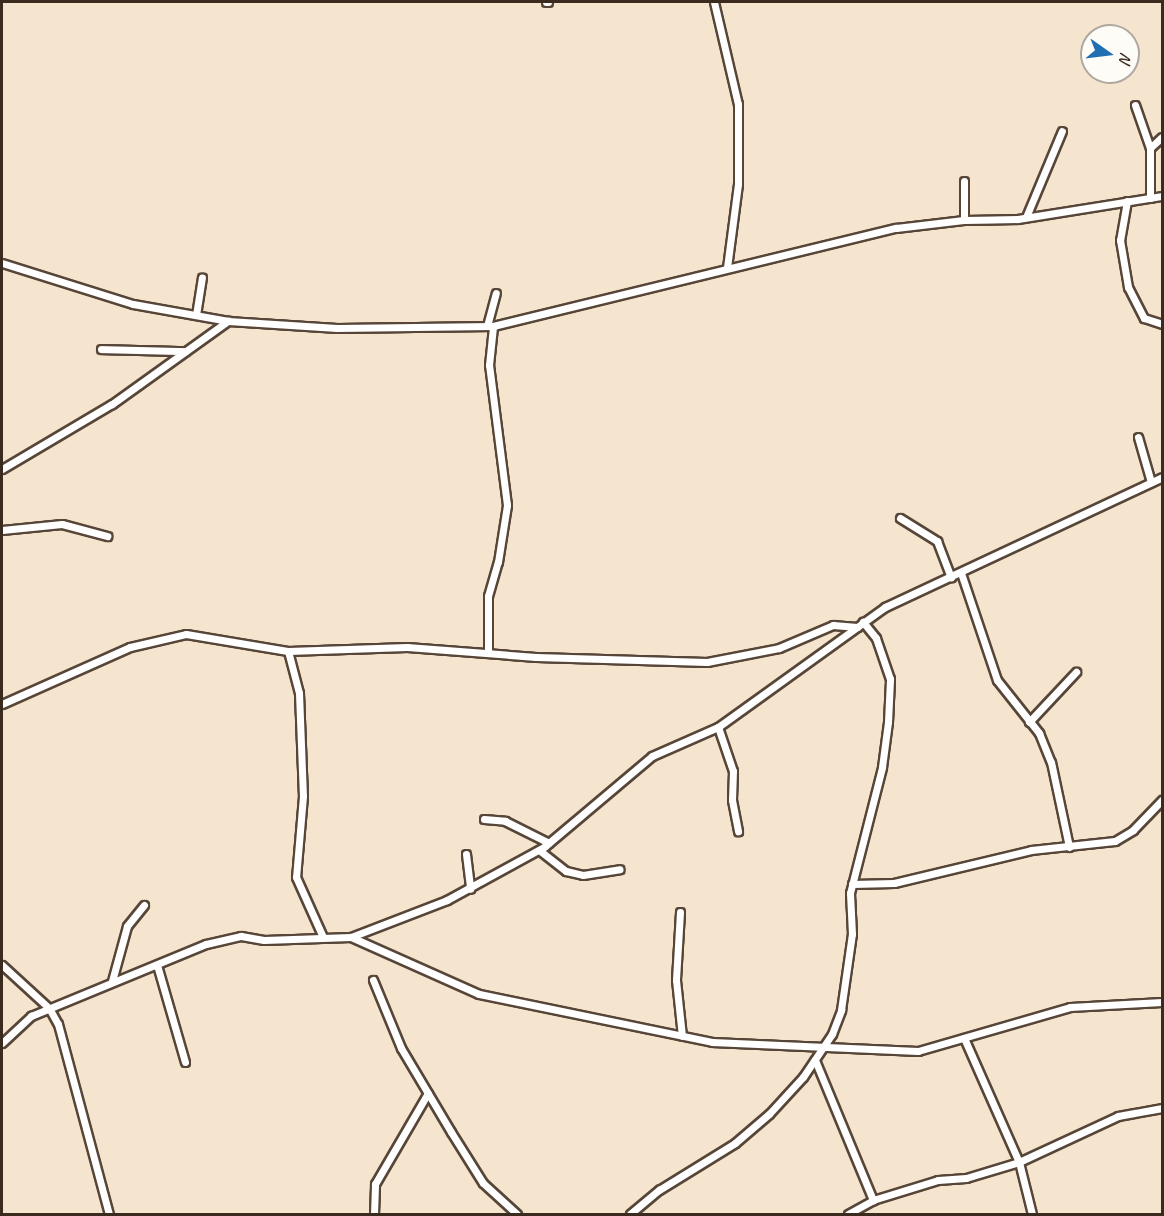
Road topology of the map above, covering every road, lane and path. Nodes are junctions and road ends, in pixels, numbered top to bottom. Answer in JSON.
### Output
{"nodes":[{"id":1,"x":714,"y":2,"type":"edge"},
{"id":2,"x":1135,"y":105,"type":"dead end"},
{"id":3,"x":1062,"y":131,"type":"dead end"},
{"id":4,"x":1162,"y":137,"type":"edge"},
{"id":5,"x":1150,"y":148,"type":"junction"},
{"id":6,"x":964,"y":181,"type":"dead end"},
{"id":7,"x":1162,"y":196,"type":"edge"},
{"id":8,"x":1150,"y":198,"type":"junction"},
{"id":9,"x":1127,"y":201,"type":"junction"},
{"id":10,"x":1026,"y":218,"type":"junction"},
{"id":11,"x":964,"y":220,"type":"junction"},
{"id":12,"x":2,"y":263,"type":"edge"},
{"id":13,"x":727,"y":267,"type":"junction"},
{"id":14,"x":202,"y":277,"type":"dead end"},
{"id":15,"x":496,"y":293,"type":"dead end"},
{"id":16,"x":196,"y":315,"type":"junction"},
{"id":17,"x":228,"y":321,"type":"junction"},
{"id":18,"x":1162,"y":324,"type":"edge"},
{"id":19,"x":490,"y":326,"type":"junction"},
{"id":20,"x":101,"y":349,"type":"dead end"},
{"id":21,"x":185,"y":351,"type":"junction"},
{"id":22,"x":1138,"y":437,"type":"dead end"},
{"id":23,"x":2,"y":469,"type":"edge"},
{"id":24,"x":1162,"y":477,"type":"edge"},
{"id":25,"x":1151,"y":482,"type":"junction"},
{"id":26,"x":900,"y":518,"type":"dead end"},
{"id":27,"x":2,"y":530,"type":"edge"},
{"id":28,"x":107,"y":536,"type":"dead end"},
{"id":29,"x":960,"y":573,"type":"junction"},
{"id":30,"x":951,"y":577,"type":"junction"},
{"id":31,"x":860,"y":624,"type":"junction"},
{"id":32,"x":288,"y":651,"type":"junction"},
{"id":33,"x":488,"y":653,"type":"junction"},
{"id":34,"x":1076,"y":672,"type":"dead end"},
{"id":35,"x":2,"y":704,"type":"edge"},
{"id":36,"x":1029,"y":722,"type":"junction"},
{"id":37,"x":718,"y":727,"type":"junction"},
{"id":38,"x":1162,"y":800,"type":"edge"},
{"id":39,"x":484,"y":819,"type":"dead end"},
{"id":40,"x":738,"y":831,"type":"dead end"},
{"id":41,"x":549,"y":843,"type":"junction"},
{"id":42,"x":1069,"y":847,"type":"junction"},
{"id":43,"x":539,"y":850,"type":"junction"},
{"id":44,"x":466,"y":854,"type":"dead end"},
{"id":45,"x":620,"y":869,"type":"dead end"},
{"id":46,"x":852,"y":884,"type":"junction"},
{"id":47,"x":470,"y":889,"type":"junction"},
{"id":48,"x":144,"y":905,"type":"dead end"},
{"id":49,"x":680,"y":912,"type":"dead end"},
{"id":50,"x":323,"y":937,"type":"junction"},
{"id":51,"x":351,"y":937,"type":"junction"},
{"id":52,"x":2,"y":965,"type":"edge"},
{"id":53,"x":157,"y":965,"type":"junction"},
{"id":54,"x":374,"y":980,"type":"dead end"},
{"id":55,"x":112,"y":981,"type":"junction"},
{"id":56,"x":1162,"y":1002,"type":"edge"},
{"id":57,"x":49,"y":1008,"type":"junction"},
{"id":58,"x":682,"y":1036,"type":"junction"},
{"id":59,"x":964,"y":1038,"type":"junction"},
{"id":60,"x":2,"y":1044,"type":"edge"},
{"id":61,"x":826,"y":1045,"type":"junction"},
{"id":62,"x":815,"y":1060,"type":"junction"},
{"id":63,"x":185,"y":1062,"type":"dead end"},
{"id":64,"x":428,"y":1093,"type":"junction"},
{"id":65,"x":1162,"y":1108,"type":"edge"},
{"id":66,"x":1019,"y":1162,"type":"junction"},
{"id":67,"x":873,"y":1200,"type":"junction"},
{"id":68,"x":109,"y":1215,"type":"edge"},
{"id":69,"x":374,"y":1215,"type":"edge"},
{"id":70,"x":517,"y":1215,"type":"edge"},
{"id":71,"x":630,"y":1215,"type":"edge"},
{"id":72,"x":848,"y":1215,"type":"edge"},
{"id":73,"x":1032,"y":1215,"type":"edge"}],
"edges":[{"from":1,"to":13,"type":"street"},
{"from":2,"to":5,"type":"street"},
{"from":3,"to":10,"type":"street"},
{"from":4,"to":5,"type":"street"},
{"from":5,"to":8,"type":"street"},
{"from":6,"to":11,"type":"street"},
{"from":7,"to":8,"type":"street"},
{"from":8,"to":9,"type":"street"},
{"from":9,"to":10,"type":"street"},
{"from":9,"to":18,"type":"street"},
{"from":10,"to":11,"type":"street"},
{"from":11,"to":13,"type":"street"},
{"from":12,"to":16,"type":"street"},
{"from":13,"to":19,"type":"street"},
{"from":14,"to":16,"type":"street"},
{"from":15,"to":19,"type":"street"},
{"from":16,"to":17,"type":"street"},
{"from":17,"to":19,"type":"street"},
{"from":17,"to":21,"type":"street"},
{"from":19,"to":33,"type":"street"},
{"from":20,"to":21,"type":"street"},
{"from":21,"to":23,"type":"street"},
{"from":22,"to":25,"type":"street"},
{"from":24,"to":25,"type":"street"},
{"from":25,"to":29,"type":"street"},
{"from":26,"to":30,"type":"street"},
{"from":27,"to":28,"type":"street"},
{"from":29,"to":30,"type":"street"},
{"from":29,"to":36,"type":"street"},
{"from":30,"to":31,"type":"street"},
{"from":31,"to":33,"type":"street"},
{"from":31,"to":37,"type":"street"},
{"from":31,"to":46,"type":"street"},
{"from":32,"to":33,"type":"street"},
{"from":32,"to":35,"type":"street"},
{"from":32,"to":50,"type":"street"},
{"from":34,"to":36,"type":"street"},
{"from":36,"to":42,"type":"street"},
{"from":37,"to":40,"type":"street"},
{"from":37,"to":41,"type":"street"},
{"from":38,"to":42,"type":"street"},
{"from":39,"to":41,"type":"street"},
{"from":41,"to":43,"type":"street"},
{"from":42,"to":46,"type":"street"},
{"from":43,"to":45,"type":"street"},
{"from":43,"to":47,"type":"street"},
{"from":44,"to":47,"type":"street"},
{"from":46,"to":61,"type":"street"},
{"from":47,"to":51,"type":"street"},
{"from":48,"to":55,"type":"street"},
{"from":49,"to":58,"type":"street"},
{"from":50,"to":51,"type":"street"},
{"from":50,"to":53,"type":"street"},
{"from":51,"to":58,"type":"street"},
{"from":52,"to":57,"type":"street"},
{"from":53,"to":55,"type":"street"},
{"from":53,"to":63,"type":"street"},
{"from":54,"to":64,"type":"street"},
{"from":55,"to":57,"type":"street"},
{"from":56,"to":59,"type":"street"},
{"from":57,"to":60,"type":"street"},
{"from":57,"to":68,"type":"street"},
{"from":58,"to":61,"type":"street"},
{"from":59,"to":61,"type":"street"},
{"from":59,"to":66,"type":"street"},
{"from":61,"to":62,"type":"street"},
{"from":62,"to":67,"type":"street"},
{"from":62,"to":71,"type":"street"},
{"from":64,"to":69,"type":"street"},
{"from":64,"to":70,"type":"street"},
{"from":65,"to":66,"type":"street"},
{"from":66,"to":67,"type":"street"},
{"from":66,"to":73,"type":"street"},
{"from":67,"to":72,"type":"street"}]}
